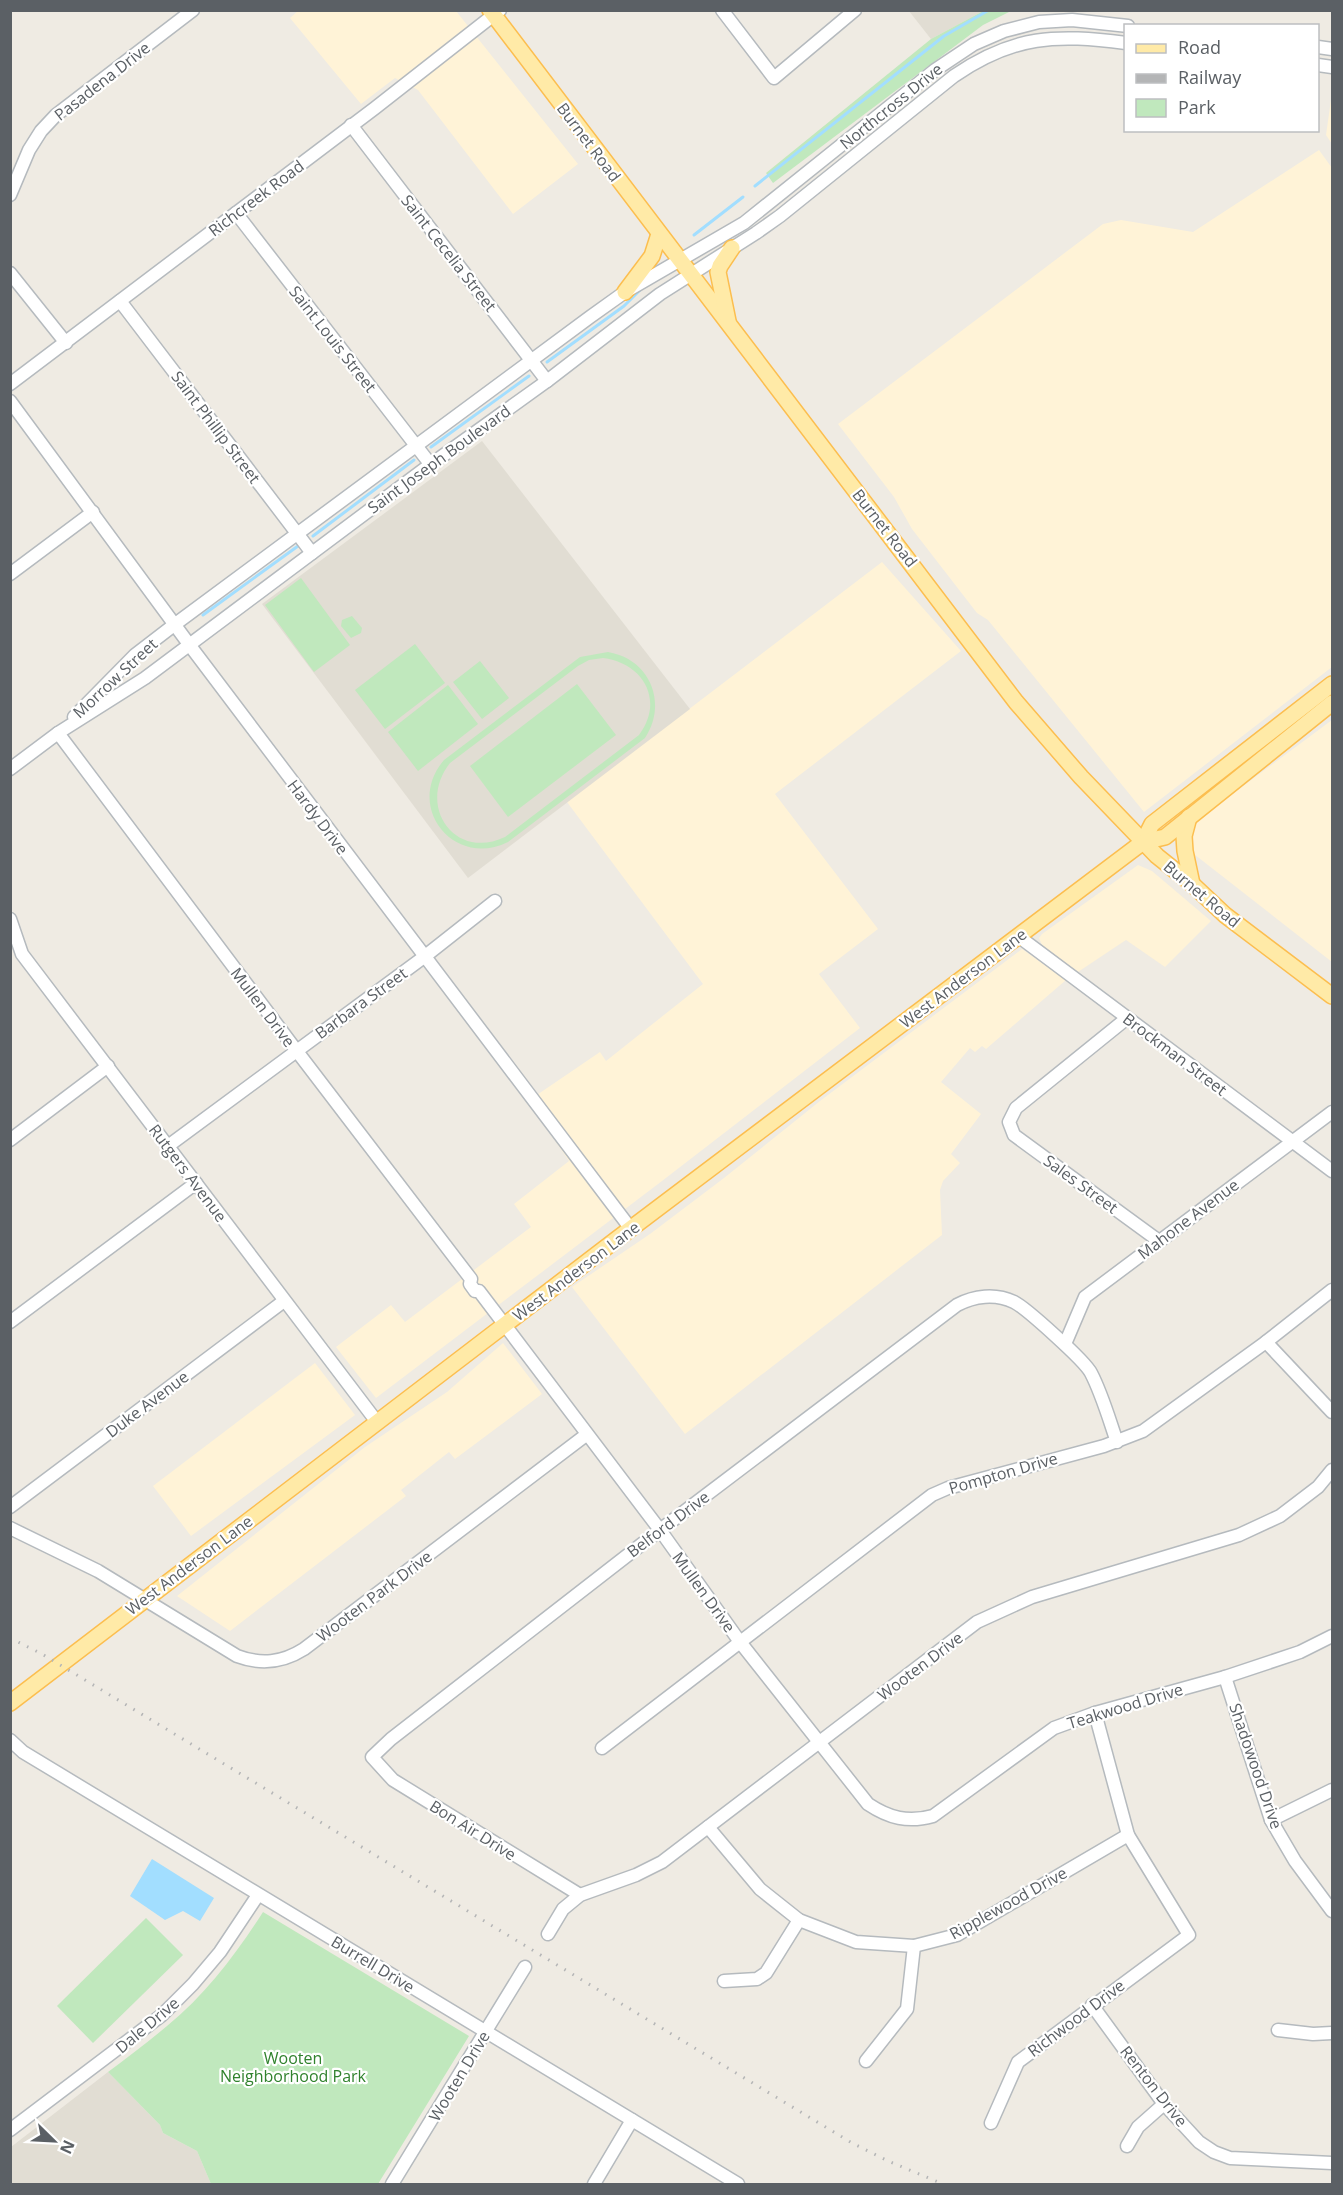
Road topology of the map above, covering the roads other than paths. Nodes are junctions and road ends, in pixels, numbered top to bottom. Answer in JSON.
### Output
{"nodes":[{"id":1,"x":193,"y":10,"type":"edge"},
{"id":2,"x":722,"y":10,"type":"edge"},
{"id":3,"x":855,"y":10,"type":"edge"},
{"id":4,"x":494,"y":12,"type":"edge"},
{"id":5,"x":1124,"y":26,"type":"edge"},
{"id":6,"x":1124,"y":43,"type":"edge"},
{"id":7,"x":935,"y":70,"type":"junction"},
{"id":8,"x":954,"y":76,"type":"junction"},
{"id":9,"x":351,"y":125,"type":"junction"},
{"id":10,"x":847,"y":141,"type":"junction"},
{"id":11,"x":857,"y":154,"type":"junction"},
{"id":12,"x":10,"y":195,"type":"edge"},
{"id":13,"x":236,"y":213,"type":"junction"},
{"id":14,"x":659,"y":234,"type":"junction"},
{"id":15,"x":732,"y":248,"type":"junction"},
{"id":16,"x":680,"y":261,"type":"junction"},
{"id":17,"x":10,"y":273,"type":"edge"},
{"id":18,"x":691,"y":275,"type":"junction"},
{"id":19,"x":625,"y":292,"type":"junction"},
{"id":20,"x":120,"y":302,"type":"junction"},
{"id":21,"x":729,"y":327,"type":"junction"},
{"id":22,"x":66,"y":344,"type":"junction"},
{"id":23,"x":532,"y":360,"type":"junction"},
{"id":24,"x":547,"y":381,"type":"junction"},
{"id":25,"x":10,"y":384,"type":"edge"},
{"id":26,"x":10,"y":401,"type":"edge"},
{"id":27,"x":415,"y":445,"type":"junction"},
{"id":28,"x":431,"y":465,"type":"junction"},
{"id":29,"x":93,"y":512,"type":"junction"},
{"id":30,"x":297,"y":532,"type":"junction"},
{"id":31,"x":312,"y":553,"type":"junction"},
{"id":32,"x":10,"y":574,"type":"edge"},
{"id":33,"x":174,"y":625,"type":"junction"},
{"id":34,"x":188,"y":644,"type":"junction"},
{"id":35,"x":1332,"y":684,"type":"edge"},
{"id":36,"x":1332,"y":703,"type":"edge"},
{"id":37,"x":58,"y":733,"type":"junction"},
{"id":38,"x":10,"y":769,"type":"edge"},
{"id":39,"x":1189,"y":817,"type":"junction"},
{"id":40,"x":1143,"y":842,"type":"junction"},
{"id":41,"x":1192,"y":884,"type":"junction"},
{"id":42,"x":495,"y":901,"type":"dead end"},
{"id":43,"x":10,"y":919,"type":"edge"},
{"id":44,"x":1018,"y":936,"type":"junction"},
{"id":45,"x":22,"y":954,"type":"junction"},
{"id":46,"x":424,"y":957,"type":"junction"},
{"id":47,"x":10,"y":961,"type":"edge"},
{"id":48,"x":1332,"y":996,"type":"edge"},
{"id":49,"x":1126,"y":1019,"type":"junction"},
{"id":50,"x":296,"y":1050,"type":"junction"},
{"id":51,"x":108,"y":1066,"type":"junction"},
{"id":52,"x":1332,"y":1112,"type":"edge"},
{"id":53,"x":10,"y":1140,"type":"edge"},
{"id":54,"x":1292,"y":1142,"type":"junction"},
{"id":55,"x":168,"y":1146,"type":"junction"},
{"id":56,"x":1332,"y":1172,"type":"edge"},
{"id":57,"x":196,"y":1183,"type":"junction"},
{"id":58,"x":631,"y":1229,"type":"junction"},
{"id":59,"x":1159,"y":1241,"type":"junction"},
{"id":60,"x":1332,"y":1290,"type":"edge"},
{"id":61,"x":284,"y":1300,"type":"junction"},
{"id":62,"x":10,"y":1322,"type":"edge"},
{"id":63,"x":505,"y":1325,"type":"junction"},
{"id":64,"x":1266,"y":1342,"type":"junction"},
{"id":65,"x":1065,"y":1344,"type":"junction"},
{"id":66,"x":1332,"y":1412,"type":"edge"},
{"id":67,"x":377,"y":1422,"type":"junction"},
{"id":68,"x":586,"y":1435,"type":"junction"},
{"id":69,"x":1117,"y":1442,"type":"junction"},
{"id":70,"x":1332,"y":1470,"type":"edge"},
{"id":71,"x":10,"y":1507,"type":"edge"},
{"id":72,"x":10,"y":1528,"type":"edge"},
{"id":73,"x":660,"y":1530,"type":"junction"},
{"id":74,"x":144,"y":1599,"type":"junction"},
{"id":75,"x":1332,"y":1636,"type":"edge"},
{"id":76,"x":740,"y":1642,"type":"junction"},
{"id":77,"x":1225,"y":1677,"type":"junction"},
{"id":78,"x":10,"y":1703,"type":"edge"},
{"id":79,"x":1095,"y":1713,"type":"junction"},
{"id":80,"x":10,"y":1740,"type":"edge"},
{"id":81,"x":818,"y":1743,"type":"junction"},
{"id":82,"x":602,"y":1748,"type":"dead end"},
{"id":83,"x":372,"y":1757,"type":"joint"},
{"id":84,"x":1332,"y":1790,"type":"edge"},
{"id":85,"x":901,"y":1819,"type":"joint"},
{"id":86,"x":1271,"y":1820,"type":"junction"},
{"id":87,"x":708,"y":1827,"type":"junction"},
{"id":88,"x":1128,"y":1835,"type":"junction"},
{"id":89,"x":258,"y":1895,"type":"junction"},
{"id":90,"x":580,"y":1895,"type":"junction"},
{"id":91,"x":1332,"y":1911,"type":"edge"},
{"id":92,"x":799,"y":1920,"type":"junction"},
{"id":93,"x":548,"y":1935,"type":"dead end"},
{"id":94,"x":914,"y":1946,"type":"junction"},
{"id":95,"x":525,"y":1967,"type":"dead end"},
{"id":96,"x":724,"y":1981,"type":"dead end"},
{"id":97,"x":1092,"y":2005,"type":"junction"},
{"id":98,"x":1278,"y":2030,"type":"dead end"},
{"id":99,"x":485,"y":2031,"type":"junction"},
{"id":100,"x":1332,"y":2033,"type":"edge"},
{"id":101,"x":866,"y":2061,"type":"dead end"},
{"id":102,"x":1164,"y":2104,"type":"junction"},
{"id":103,"x":632,"y":2120,"type":"junction"},
{"id":104,"x":992,"y":2123,"type":"dead end"},
{"id":105,"x":10,"y":2130,"type":"edge"},
{"id":106,"x":1127,"y":2146,"type":"dead end"},
{"id":107,"x":1332,"y":2163,"type":"edge"},
{"id":108,"x":392,"y":2184,"type":"edge"},
{"id":109,"x":594,"y":2184,"type":"edge"},
{"id":110,"x":738,"y":2184,"type":"edge"}],
"edges":[{"from":1,"to":12,"type":"street","name":"Pasadena Drive"},
{"from":2,"to":3,"type":"street"},
{"from":4,"to":9,"type":"street","name":"Richcreek Road"},
{"from":4,"to":14,"type":"main road","name":"Burnet Road"},
{"from":5,"to":7,"type":"street","name":"Northcross Drive"},
{"from":6,"to":8,"type":"street","name":"Northcross Drive"},
{"from":7,"to":8,"type":"street"},
{"from":7,"to":10,"type":"street","name":"Northcross Drive"},
{"from":8,"to":11,"type":"street","name":"Northcross Drive"},
{"from":9,"to":13,"type":"street","name":"Richcreek Road"},
{"from":9,"to":23,"type":"street","name":"Saint Cecelia Street"},
{"from":10,"to":11,"type":"street"},
{"from":10,"to":16,"type":"street","name":"Northcross Drive"},
{"from":11,"to":15,"type":"street","name":"Northcross Drive"},
{"from":13,"to":20,"type":"street","name":"Richcreek Road"},
{"from":13,"to":27,"type":"street","name":"Saint Louis Street"},
{"from":14,"to":16,"type":"main road","name":"Burnet Road"},
{"from":14,"to":19,"type":"main road"},
{"from":15,"to":18,"type":"street","name":"Northcross Drive"},
{"from":15,"to":21,"type":"main road"},
{"from":16,"to":18,"type":"main road","name":"Burnet Road"},
{"from":16,"to":19,"type":"street","name":"Saint Joseph Boulevard"},
{"from":17,"to":22,"type":"street"},
{"from":18,"to":21,"type":"main road","name":"Burnet Road"},
{"from":18,"to":24,"type":"street","name":"Saint Joseph Boulevard"},
{"from":19,"to":23,"type":"street","name":"Saint Joseph Boulevard"},
{"from":20,"to":22,"type":"street","name":"Richcreek Road"},
{"from":20,"to":30,"type":"street","name":"Saint Phillip Street"},
{"from":21,"to":40,"type":"main road","name":"Burnet Road"},
{"from":22,"to":25,"type":"street","name":"Richcreek Road"},
{"from":23,"to":24,"type":"street","name":"Saint Cecelia Street"},
{"from":23,"to":27,"type":"street","name":"Saint Joseph Boulevard"},
{"from":24,"to":28,"type":"street","name":"Saint Joseph Boulevard"},
{"from":26,"to":29,"type":"street","name":"Hardy Drive"},
{"from":27,"to":28,"type":"street","name":"Saint Louis Street"},
{"from":27,"to":30,"type":"street","name":"Saint Joseph Boulevard"},
{"from":28,"to":31,"type":"street","name":"Saint Joseph Boulevard"},
{"from":29,"to":32,"type":"street"},
{"from":29,"to":33,"type":"street","name":"Hardy Drive"},
{"from":30,"to":31,"type":"street","name":"Saint Phillip Street"},
{"from":30,"to":33,"type":"street","name":"Saint Joseph Boulevard"},
{"from":31,"to":34,"type":"street","name":"Saint Joseph Boulevard"},
{"from":33,"to":34,"type":"street","name":"Hardy Drive"},
{"from":33,"to":37,"type":"street","name":"Morrow Street"},
{"from":34,"to":37,"type":"street","name":"Morrow Street"},
{"from":34,"to":46,"type":"street","name":"Hardy Drive"},
{"from":35,"to":40,"type":"main road","name":"West Anderson Lane"},
{"from":36,"to":39,"type":"main road","name":"West Anderson Lane"},
{"from":37,"to":38,"type":"street","name":"Morrow Street"},
{"from":37,"to":50,"type":"street","name":"Mullen Drive"},
{"from":39,"to":40,"type":"main road","name":"West Anderson Lane"},
{"from":39,"to":41,"type":"main road"},
{"from":40,"to":41,"type":"main road","name":"Burnet Road"},
{"from":40,"to":44,"type":"main road","name":"West Anderson Lane"},
{"from":41,"to":48,"type":"main road","name":"Burnet Road"},
{"from":42,"to":46,"type":"street","name":"Barbara Street"},
{"from":43,"to":45,"type":"street","name":"Rutgers Avenue"},
{"from":44,"to":49,"type":"street","name":"Brockman Street"},
{"from":44,"to":58,"type":"main road","name":"West Anderson Lane"},
{"from":45,"to":47,"type":"street"},
{"from":45,"to":51,"type":"street","name":"Rutgers Avenue"},
{"from":46,"to":50,"type":"street","name":"Barbara Street"},
{"from":46,"to":58,"type":"street","name":"Hardy Drive"},
{"from":49,"to":54,"type":"street","name":"Brockman Street"},
{"from":49,"to":59,"type":"street","name":"Sales Street"},
{"from":50,"to":55,"type":"street","name":"Barbara Street"},
{"from":50,"to":63,"type":"street","name":"Mullen Drive"},
{"from":51,"to":53,"type":"street"},
{"from":51,"to":55,"type":"street","name":"Rutgers Avenue"},
{"from":52,"to":54,"type":"street","name":"Mahone Avenue"},
{"from":54,"to":56,"type":"street","name":"Brockman Street"},
{"from":54,"to":59,"type":"street","name":"Mahone Avenue"},
{"from":55,"to":57,"type":"street","name":"Rutgers Avenue"},
{"from":57,"to":61,"type":"street","name":"Rutgers Avenue"},
{"from":57,"to":62,"type":"street"},
{"from":58,"to":63,"type":"main road","name":"West Anderson Lane"},
{"from":59,"to":65,"type":"street","name":"Mahone Avenue"},
{"from":60,"to":64,"type":"street","name":"Pompton Drive"},
{"from":61,"to":67,"type":"street","name":"Rutgers Avenue"},
{"from":61,"to":71,"type":"street","name":"Duke Avenue"},
{"from":63,"to":67,"type":"main road","name":"West Anderson Lane"},
{"from":63,"to":68,"type":"street","name":"Mullen Drive"},
{"from":64,"to":66,"type":"street"},
{"from":64,"to":69,"type":"street","name":"Pompton Drive"},
{"from":65,"to":69,"type":"street"},
{"from":65,"to":73,"type":"street","name":"Belford Drive"},
{"from":67,"to":74,"type":"main road","name":"West Anderson Lane"},
{"from":68,"to":73,"type":"street","name":"Mullen Drive"},
{"from":68,"to":74,"type":"street","name":"Wooten Park Drive"},
{"from":69,"to":76,"type":"street","name":"Pompton Drive"},
{"from":70,"to":81,"type":"street","name":"Wooten Drive"},
{"from":72,"to":74,"type":"street","name":"Wooten Park Drive"},
{"from":73,"to":76,"type":"street","name":"Mullen Drive"},
{"from":73,"to":83,"type":"street","name":"Belford Drive"},
{"from":74,"to":78,"type":"main road","name":"West Anderson Lane"},
{"from":75,"to":77,"type":"street","name":"Teakwood Drive"},
{"from":76,"to":81,"type":"street","name":"Mullen Drive"},
{"from":76,"to":82,"type":"street","name":"Pompton Drive"},
{"from":77,"to":79,"type":"street","name":"Teakwood Drive"},
{"from":77,"to":86,"type":"street","name":"Shadowood Drive"},
{"from":79,"to":85,"type":"street","name":"Teakwood Drive"},
{"from":79,"to":88,"type":"street"},
{"from":80,"to":89,"type":"street","name":"Burrell Drive"},
{"from":81,"to":85,"type":"street","name":"Mullen Drive"},
{"from":81,"to":87,"type":"street","name":"Wooten Drive"},
{"from":83,"to":90,"type":"street","name":"Bon Air Drive"},
{"from":84,"to":86,"type":"street"},
{"from":86,"to":91,"type":"street","name":"Shadowood Drive"},
{"from":87,"to":90,"type":"street","name":"Wooten Drive"},
{"from":87,"to":92,"type":"street","name":"Ripplewood Drive"},
{"from":88,"to":94,"type":"street","name":"Ripplewood Drive"},
{"from":88,"to":97,"type":"street","name":"Richwood Drive"},
{"from":89,"to":99,"type":"street","name":"Burrell Drive"},
{"from":89,"to":105,"type":"street","name":"Dale Drive"},
{"from":90,"to":93,"type":"street","name":"Wooten Drive"},
{"from":92,"to":94,"type":"street","name":"Ripplewood Drive"},
{"from":92,"to":96,"type":"street"},
{"from":94,"to":101,"type":"street"},
{"from":95,"to":99,"type":"street","name":"Wooten Drive"},
{"from":97,"to":102,"type":"street","name":"Renton Drive"},
{"from":97,"to":104,"type":"street","name":"Richwood Drive"},
{"from":98,"to":100,"type":"street"},
{"from":99,"to":103,"type":"street","name":"Burrell Drive"},
{"from":99,"to":108,"type":"street","name":"Wooten Drive"},
{"from":102,"to":106,"type":"street"},
{"from":102,"to":107,"type":"street","name":"Renton Drive"},
{"from":103,"to":109,"type":"street"},
{"from":103,"to":110,"type":"street","name":"Burrell Drive"}]}
